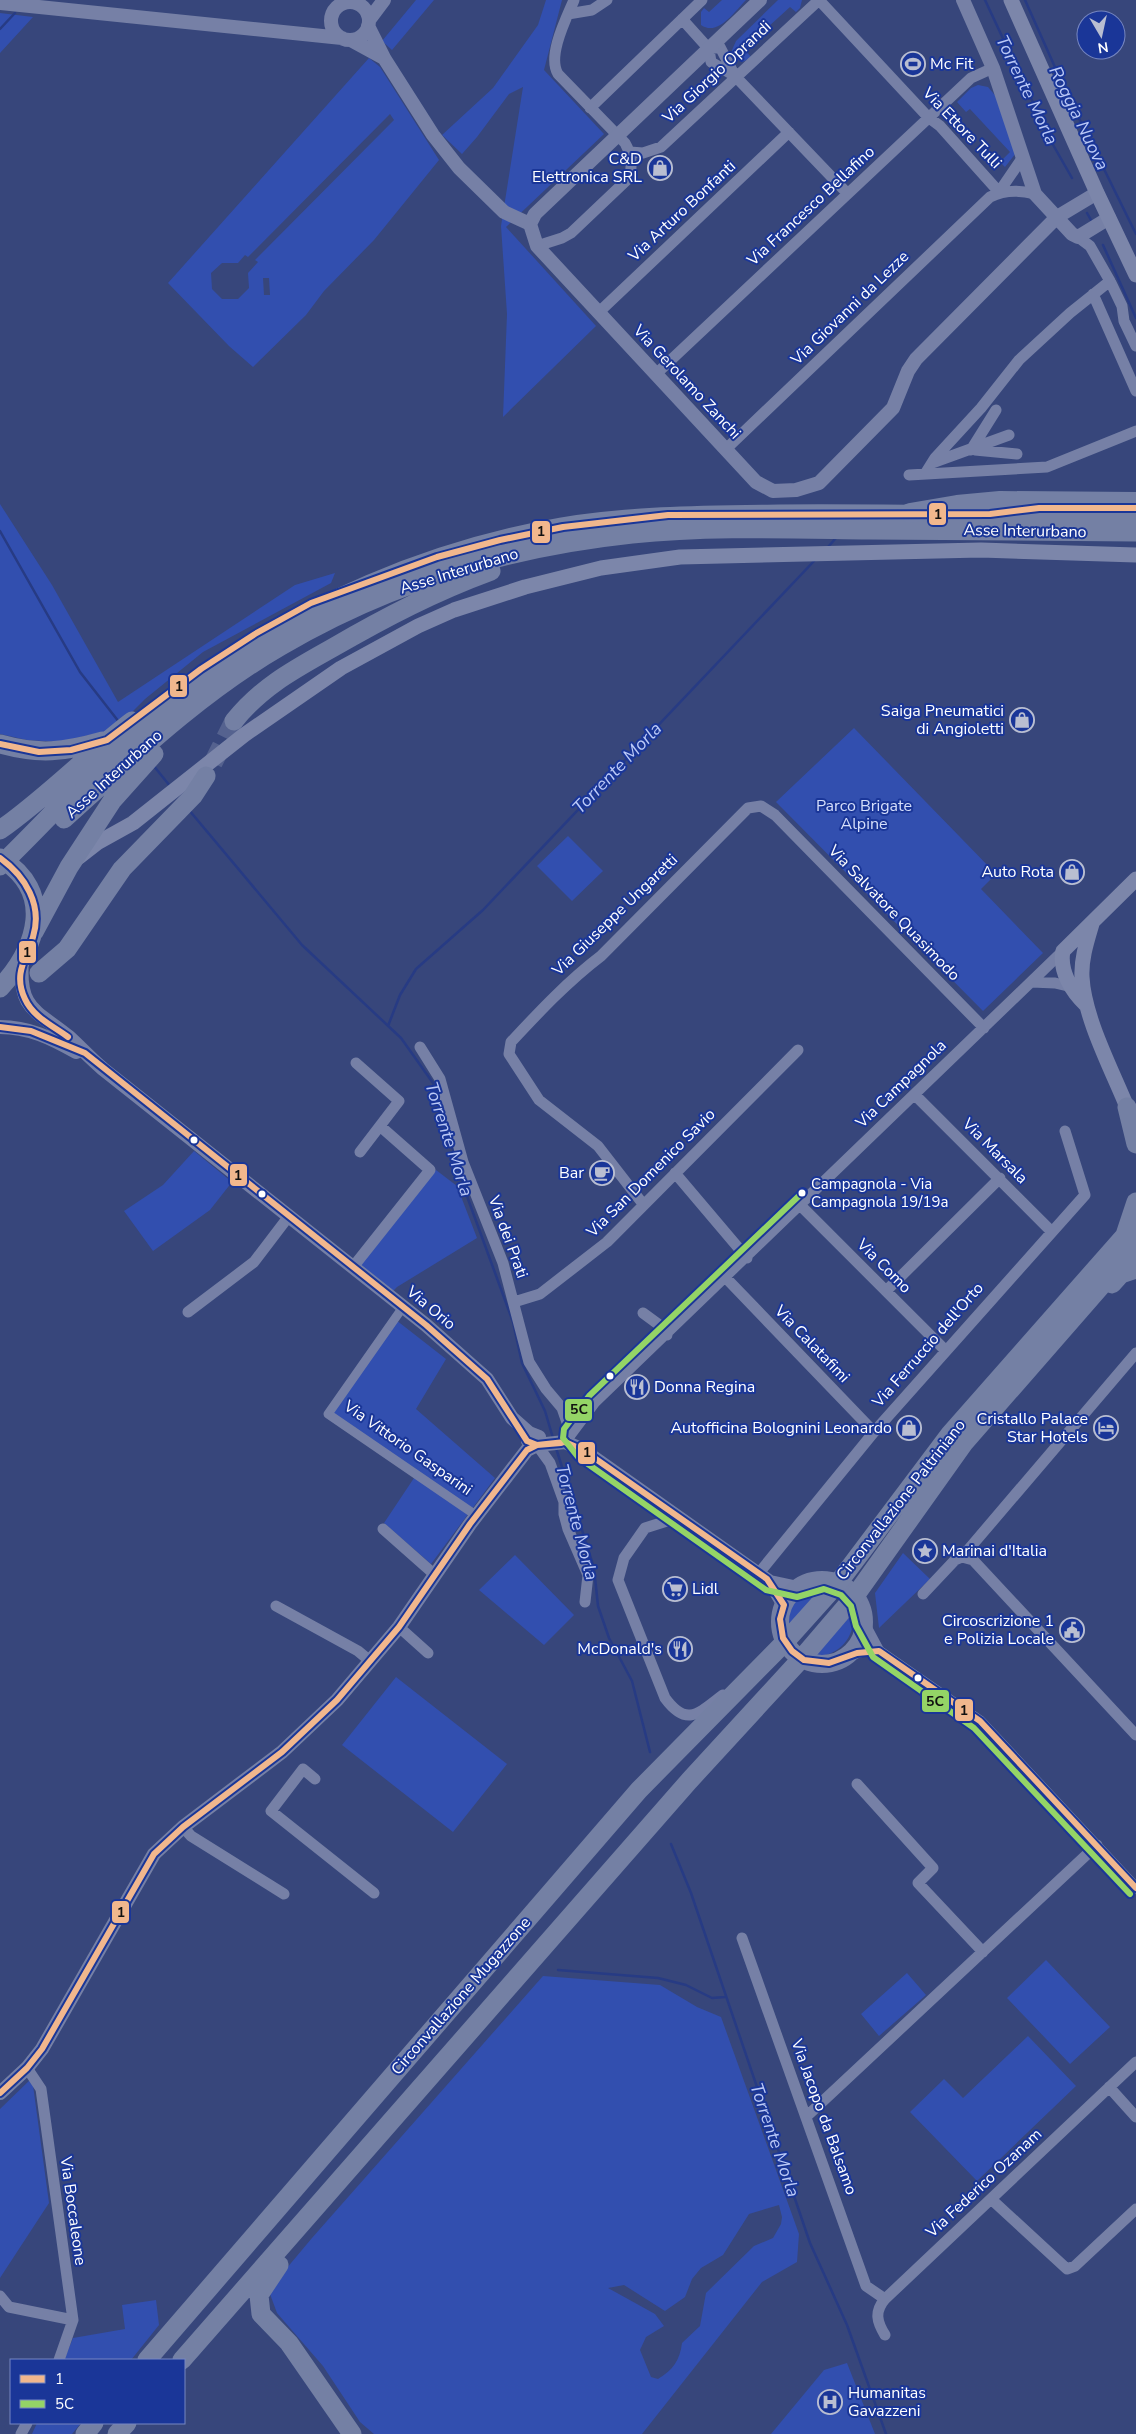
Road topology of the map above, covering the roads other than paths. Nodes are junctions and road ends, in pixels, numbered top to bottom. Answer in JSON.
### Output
{"nodes":[{"id":1,"x":370,"y":0,"type":"edge"},
{"id":2,"x":384,"y":0,"type":"edge"},
{"id":3,"x":574,"y":0,"type":"edge"},
{"id":4,"x":607,"y":0,"type":"edge"},
{"id":5,"x":702,"y":0,"type":"edge"},
{"id":6,"x":760,"y":0,"type":"edge"},
{"id":7,"x":819,"y":0,"type":"edge"},
{"id":8,"x":963,"y":0,"type":"edge"},
{"id":9,"x":1011,"y":0,"type":"edge"},
{"id":10,"x":355,"y":2,"type":"junction"},
{"id":11,"x":0,"y":3,"type":"edge"},
{"id":12,"x":568,"y":14,"type":"junction"},
{"id":13,"x":331,"y":18,"type":"junction"},
{"id":14,"x":682,"y":19,"type":"junction"},
{"id":15,"x":369,"y":23,"type":"junction"},
{"id":16,"x":296,"y":35,"type":"junction"},
{"id":17,"x":346,"y":39,"type":"junction"},
{"id":18,"x":709,"y":48,"type":"junction"},
{"id":19,"x":384,"y":58,"type":"junction"},
{"id":20,"x":993,"y":68,"type":"junction"},
{"id":21,"x":735,"y":76,"type":"junction"},
{"id":22,"x":590,"y":108,"type":"junction"},
{"id":23,"x":928,"y":117,"type":"junction"},
{"id":24,"x":789,"y":132,"type":"junction"},
{"id":25,"x":617,"y":135,"type":"junction"},
{"id":26,"x":630,"y":152,"type":"junction"},
{"id":27,"x":1023,"y":157,"type":"junction"},
{"id":28,"x":999,"y":192,"type":"junction"},
{"id":29,"x":847,"y":193,"type":"junction"},
{"id":30,"x":1097,"y":193,"type":"junction"},
{"id":31,"x":1035,"y":194,"type":"junction"},
{"id":32,"x":1057,"y":217,"type":"junction"},
{"id":33,"x":1109,"y":218,"type":"junction"},
{"id":34,"x":530,"y":224,"type":"junction"},
{"id":35,"x":1078,"y":237,"type":"junction"},
{"id":36,"x":538,"y":246,"type":"junction"},
{"id":37,"x":1136,"y":275,"type":"edge"},
{"id":38,"x":1110,"y":281,"type":"junction"},
{"id":39,"x":1094,"y":294,"type":"junction"},
{"id":40,"x":598,"y":313,"type":"junction"},
{"id":41,"x":1136,"y":346,"type":"edge"},
{"id":42,"x":656,"y":374,"type":"junction"},
{"id":43,"x":1136,"y":391,"type":"edge"},
{"id":44,"x":996,"y":410,"type":"dead end"},
{"id":45,"x":1136,"y":431,"type":"edge"},
{"id":46,"x":1009,"y":435,"type":"dead end"},
{"id":47,"x":726,"y":449,"type":"junction"},
{"id":48,"x":971,"y":450,"type":"junction"},
{"id":49,"x":1017,"y":454,"type":"dead end"},
{"id":50,"x":932,"y":463,"type":"junction"},
{"id":51,"x":925,"y":474,"type":"junction"},
{"id":52,"x":909,"y":475,"type":"dead end"},
{"id":53,"x":1136,"y":502,"type":"edge"},
{"id":54,"x":1136,"y":508,"type":"edge"},
{"id":55,"x":910,"y":513,"type":"junction"},
{"id":56,"x":990,"y":514,"type":"junction"},
{"id":57,"x":1136,"y":517,"type":"edge"},
{"id":58,"x":781,"y":529,"type":"junction"},
{"id":59,"x":1136,"y":532,"type":"edge"},
{"id":60,"x":1136,"y":555,"type":"edge"},
{"id":61,"x":234,"y":721,"type":"tunnel mouth"},
{"id":62,"x":148,"y":733,"type":"junction"},
{"id":63,"x":0,"y":744,"type":"edge"},
{"id":64,"x":122,"y":750,"type":"junction"},
{"id":65,"x":196,"y":783,"type":"junction"},
{"id":66,"x":757,"y":806,"type":"joint"},
{"id":67,"x":0,"y":830,"type":"edge"},
{"id":68,"x":37,"y":837,"type":"junction"},
{"id":69,"x":0,"y":858,"type":"edge"},
{"id":70,"x":0,"y":866,"type":"edge"},
{"id":71,"x":69,"y":867,"type":"junction"},
{"id":72,"x":1136,"y":879,"type":"edge"},
{"id":73,"x":0,"y":881,"type":"edge"},
{"id":74,"x":1092,"y":924,"type":"junction"},
{"id":75,"x":34,"y":932,"type":"junction"},
{"id":76,"x":1063,"y":952,"type":"junction"},
{"id":77,"x":22,"y":960,"type":"junction"},
{"id":78,"x":39,"y":974,"type":"dead end"},
{"id":79,"x":1032,"y":982,"type":"junction"},
{"id":80,"x":1077,"y":982,"type":"junction"},
{"id":81,"x":0,"y":988,"type":"edge"},
{"id":82,"x":0,"y":1027,"type":"edge"},
{"id":83,"x":984,"y":1028,"type":"junction"},
{"id":84,"x":420,"y":1047,"type":"dead end"},
{"id":85,"x":798,"y":1050,"type":"dead end"},
{"id":86,"x":85,"y":1053,"type":"junction"},
{"id":87,"x":356,"y":1063,"type":"dead end"},
{"id":88,"x":915,"y":1095,"type":"junction"},
{"id":89,"x":1131,"y":1112,"type":"edge"},
{"id":90,"x":380,"y":1126,"type":"junction"},
{"id":91,"x":1066,"y":1131,"type":"dead end"},
{"id":92,"x":1136,"y":1144,"type":"edge"},
{"id":93,"x":360,"y":1152,"type":"dead end"},
{"id":94,"x":674,"y":1173,"type":"junction"},
{"id":95,"x":1000,"y":1178,"type":"junction"},
{"id":96,"x":1136,"y":1202,"type":"edge"},
{"id":97,"x":643,"y":1204,"type":"junction"},
{"id":98,"x":800,"y":1206,"type":"junction"},
{"id":99,"x":289,"y":1216,"type":"junction"},
{"id":100,"x":1136,"y":1224,"type":"edge"},
{"id":101,"x":1051,"y":1231,"type":"junction"},
{"id":102,"x":1130,"y":1242,"type":"edge"},
{"id":103,"x":747,"y":1258,"type":"junction"},
{"id":104,"x":352,"y":1267,"type":"junction"},
{"id":105,"x":1136,"y":1269,"type":"edge"},
{"id":106,"x":726,"y":1278,"type":"junction"},
{"id":107,"x":886,"y":1291,"type":"junction"},
{"id":108,"x":514,"y":1302,"type":"junction"},
{"id":109,"x":403,"y":1307,"type":"junction"},
{"id":110,"x":188,"y":1312,"type":"dead end"},
{"id":111,"x":643,"y":1313,"type":"dead end"},
{"id":112,"x":667,"y":1334,"type":"junction"},
{"id":113,"x":945,"y":1350,"type":"junction"},
{"id":114,"x":1136,"y":1353,"type":"edge"},
{"id":115,"x":980,"y":1424,"type":"junction"},
{"id":116,"x":874,"y":1432,"type":"junction"},
{"id":117,"x":565,"y":1438,"type":"junction"},
{"id":118,"x":539,"y":1441,"type":"junction"},
{"id":119,"x":477,"y":1516,"type":"junction"},
{"id":120,"x":684,"y":1520,"type":"junction"},
{"id":121,"x":383,"y":1530,"type":"dead end"},
{"id":122,"x":962,"y":1557,"type":"junction"},
{"id":123,"x":435,"y":1575,"type":"junction"},
{"id":124,"x":764,"y":1577,"type":"junction"},
{"id":125,"x":838,"y":1583,"type":"junction"},
{"id":126,"x":798,"y":1588,"type":"junction"},
{"id":127,"x":923,"y":1594,"type":"dead end"},
{"id":128,"x":855,"y":1596,"type":"junction"},
{"id":129,"x":586,"y":1602,"type":"dead end"},
{"id":130,"x":784,"y":1605,"type":"junction"},
{"id":131,"x":276,"y":1606,"type":"dead end"},
{"id":132,"x":864,"y":1623,"type":"junction"},
{"id":133,"x":399,"y":1627,"type":"junction"},
{"id":134,"x":786,"y":1642,"type":"junction"},
{"id":135,"x":879,"y":1651,"type":"junction"},
{"id":136,"x":428,"y":1652,"type":"dead end"},
{"id":137,"x":844,"y":1657,"type":"junction"},
{"id":138,"x":802,"y":1658,"type":"junction"},
{"id":139,"x":370,"y":1661,"type":"junction"},
{"id":140,"x":757,"y":1671,"type":"junction"},
{"id":141,"x":1136,"y":1735,"type":"edge"},
{"id":142,"x":315,"y":1779,"type":"dead end"},
{"id":143,"x":857,"y":1784,"type":"dead end"},
{"id":144,"x":183,"y":1827,"type":"junction"},
{"id":145,"x":1097,"y":1845,"type":"junction"},
{"id":146,"x":1136,"y":1888,"type":"edge"},
{"id":147,"x":374,"y":1893,"type":"dead end"},
{"id":148,"x":284,"y":1894,"type":"dead end"},
{"id":149,"x":742,"y":1938,"type":"dead end"},
{"id":150,"x":983,"y":1952,"type":"junction"},
{"id":151,"x":1136,"y":2062,"type":"edge"},
{"id":152,"x":27,"y":2068,"type":"junction"},
{"id":153,"x":1109,"y":2087,"type":"junction"},
{"id":154,"x":0,"y":2093,"type":"edge"},
{"id":155,"x":807,"y":2116,"type":"junction"},
{"id":156,"x":1136,"y":2117,"type":"edge"},
{"id":157,"x":991,"y":2199,"type":"junction"},
{"id":158,"x":1136,"y":2209,"type":"edge"},
{"id":159,"x":315,"y":2210,"type":"junction"},
{"id":160,"x":0,"y":2296,"type":"edge"},
{"id":161,"x":884,"y":2299,"type":"junction"},
{"id":162,"x":73,"y":2320,"type":"junction"},
{"id":163,"x":885,"y":2335,"type":"dead end"},
{"id":164,"x":59,"y":2359,"type":"edge"},
{"id":165,"x":148,"y":2359,"type":"edge"},
{"id":166,"x":183,"y":2359,"type":"edge"},
{"id":167,"x":93,"y":2424,"type":"edge"},
{"id":168,"x":126,"y":2424,"type":"edge"},
{"id":169,"x":85,"y":2434,"type":"edge"},
{"id":170,"x":117,"y":2434,"type":"edge"},
{"id":171,"x":352,"y":2434,"type":"edge"}],
"edges":[{"from":1,"to":10,"type":"street"},
{"from":2,"to":15,"type":"street"},
{"from":3,"to":12,"type":"street"},
{"from":4,"to":12,"type":"street"},
{"from":5,"to":14,"type":"street"},
{"from":6,"to":18,"type":"street"},
{"from":7,"to":21,"type":"street","name":"Via Giorgio Oprandi"},
{"from":7,"to":23,"type":"street","name":"Via Ettore Tulli"},
{"from":8,"to":20,"type":"street"},
{"from":9,"to":30,"type":"main road"},
{"from":10,"to":13,"type":"street"},
{"from":10,"to":15,"type":"street"},
{"from":11,"to":16,"type":"street"},
{"from":12,"to":22,"type":"street"},
{"from":13,"to":16,"type":"street"},
{"from":13,"to":17,"type":"street"},
{"from":14,"to":18,"type":"street"},
{"from":14,"to":22,"type":"street"},
{"from":15,"to":17,"type":"street"},
{"from":15,"to":19,"type":"street"},
{"from":16,"to":17,"type":"street"},
{"from":17,"to":19,"type":"street"},
{"from":18,"to":21,"type":"street"},
{"from":18,"to":25,"type":"street"},
{"from":19,"to":34,"type":"street"},
{"from":20,"to":23,"type":"street","name":"Via Francesco Bellafino"},
{"from":20,"to":27,"type":"street"},
{"from":21,"to":24,"type":"street"},
{"from":21,"to":26,"type":"street","name":"Via Giorgio Oprandi"},
{"from":22,"to":25,"type":"street"},
{"from":23,"to":28,"type":"street","name":"Via Ettore Tulli"},
{"from":23,"to":29,"type":"street","name":"Via Francesco Bellafino"},
{"from":24,"to":29,"type":"street"},
{"from":24,"to":40,"type":"street","name":"Via Arturo Bonfanti"},
{"from":25,"to":26,"type":"street"},
{"from":25,"to":34,"type":"street"},
{"from":26,"to":36,"type":"street"},
{"from":27,"to":28,"type":"street","name":"Via Giovanni da Lezze"},
{"from":27,"to":31,"type":"street"},
{"from":28,"to":31,"type":"street"},
{"from":28,"to":47,"type":"street","name":"Via Giovanni da Lezze"},
{"from":29,"to":42,"type":"street","name":"Via Francesco Bellafino"},
{"from":30,"to":32,"type":"street","name":"Via Gerolamo Zanchi"},
{"from":30,"to":33,"type":"main road"},
{"from":31,"to":32,"type":"street"},
{"from":32,"to":35,"type":"street"},
{"from":32,"to":47,"type":"street","name":"Via Gerolamo Zanchi"},
{"from":33,"to":35,"type":"street"},
{"from":33,"to":37,"type":"main road"},
{"from":34,"to":36,"type":"street","name":"Via Gerolamo Zanchi"},
{"from":35,"to":38,"type":"street"},
{"from":36,"to":40,"type":"street","name":"Via Gerolamo Zanchi"},
{"from":38,"to":39,"type":"street"},
{"from":38,"to":41,"type":"street"},
{"from":39,"to":43,"type":"street"},
{"from":39,"to":50,"type":"street"},
{"from":40,"to":42,"type":"street","name":"Via Gerolamo Zanchi"},
{"from":42,"to":47,"type":"street","name":"Via Gerolamo Zanchi"},
{"from":44,"to":48,"type":"street"},
{"from":45,"to":51,"type":"street"},
{"from":46,"to":48,"type":"street"},
{"from":48,"to":49,"type":"street"},
{"from":48,"to":50,"type":"street"},
{"from":50,"to":51,"type":"street"},
{"from":51,"to":52,"type":"street"},
{"from":53,"to":55,"type":"highway"},
{"from":54,"to":56,"type":"highway"},
{"from":55,"to":56,"type":"highway","name":"Asse Interurbano"},
{"from":55,"to":62,"type":"highway","name":"Asse Interurbano"},
{"from":56,"to":57,"type":"highway","name":"Asse Interurbano"},
{"from":58,"to":59,"type":"highway","name":"Asse Interurbano"},
{"from":58,"to":61,"type":"highway"},
{"from":58,"to":62,"type":"highway","name":"Asse Interurbano"},
{"from":60,"to":65,"type":"main road"},
{"from":62,"to":64,"type":"highway"},
{"from":62,"to":64,"type":"highway","name":"Asse Interurbano"},
{"from":63,"to":64,"type":"highway"},
{"from":64,"to":67,"type":"highway"},
{"from":64,"to":68,"type":"highway","name":"Asse Interurbano"},
{"from":64,"to":71,"type":"highway"},
{"from":65,"to":71,"type":"main road"},
{"from":65,"to":78,"type":"highway"},
{"from":66,"to":83,"type":"street","name":"Via Salvatore Quasimodo"},
{"from":66,"to":97,"type":"street","name":"Via Giuseppe Ungaretti"},
{"from":68,"to":70,"type":"highway","name":"Asse Interurbano"},
{"from":68,"to":73,"type":"highway","name":"Asse Interurbano"},
{"from":69,"to":75,"type":"highway"},
{"from":71,"to":75,"type":"highway"},
{"from":72,"to":74,"type":"main road","name":"Via Campagnola"},
{"from":74,"to":76,"type":"main road","name":"Via Campagnola"},
{"from":74,"to":80,"type":"main road"},
{"from":75,"to":77,"type":"highway"},
{"from":76,"to":79,"type":"street","name":"Via Campagnola"},
{"from":76,"to":80,"type":"main road"},
{"from":77,"to":81,"type":"highway"},
{"from":77,"to":86,"type":"street","name":"Via Orio"},
{"from":79,"to":80,"type":"street"},
{"from":79,"to":83,"type":"street","name":"Via Campagnola"},
{"from":80,"to":89,"type":"main road"},
{"from":82,"to":86,"type":"street","name":"Via Orio"},
{"from":83,"to":88,"type":"street","name":"Via Campagnola"},
{"from":84,"to":108,"type":"street","name":"Via dei Prati"},
{"from":85,"to":94,"type":"street","name":"Via San Domenico Savio"},
{"from":86,"to":99,"type":"street","name":"Via Orio"},
{"from":87,"to":90,"type":"street"},
{"from":88,"to":95,"type":"street","name":"Via Marsala"},
{"from":88,"to":98,"type":"street","name":"Via Campagnola"},
{"from":89,"to":92,"type":"highway"},
{"from":90,"to":93,"type":"street"},
{"from":90,"to":104,"type":"street"},
{"from":91,"to":101,"type":"street","name":"Via Ferruccio dell'Orto"},
{"from":94,"to":97,"type":"street","name":"Via San Domenico Savio"},
{"from":94,"to":103,"type":"street"},
{"from":95,"to":101,"type":"street","name":"Via Marsala"},
{"from":95,"to":107,"type":"street"},
{"from":96,"to":102,"type":"highway"},
{"from":97,"to":108,"type":"street","name":"Via San Domenico Savio"},
{"from":98,"to":103,"type":"street","name":"Via Campagnola"},
{"from":98,"to":107,"type":"street","name":"Via Como"},
{"from":99,"to":104,"type":"street","name":"Via Orio"},
{"from":99,"to":110,"type":"street"},
{"from":100,"to":102,"type":"highway","name":"Circonvallazione Paltriniano"},
{"from":101,"to":113,"type":"street","name":"Via Ferruccio dell'Orto"},
{"from":102,"to":115,"type":"highway","name":"Circonvallazione Paltriniano"},
{"from":102,"to":125,"type":"highway","name":"Circonvallazione Paltriniano"},
{"from":103,"to":106,"type":"street","name":"Via Campagnola"},
{"from":104,"to":109,"type":"street","name":"Via Orio"},
{"from":105,"to":115,"type":"highway"},
{"from":106,"to":112,"type":"street","name":"Via Campagnola"},
{"from":106,"to":116,"type":"street","name":"Via Calatafimi"},
{"from":107,"to":113,"type":"street","name":"Via Como"},
{"from":108,"to":117,"type":"street","name":"Via dei Prati"},
{"from":109,"to":118,"type":"street","name":"Via Orio"},
{"from":109,"to":119,"type":"street","name":"Via Vittorio Gasparini"},
{"from":111,"to":112,"type":"street"},
{"from":112,"to":117,"type":"street","name":"Via Campagnola"},
{"from":113,"to":116,"type":"street","name":"Via Ferruccio dell'Orto"},
{"from":114,"to":122,"type":"street"},
{"from":115,"to":128,"type":"highway","name":"Circonvallazione Paltriniano"},
{"from":116,"to":124,"type":"street","name":"Via Ferruccio dell'Orto"},
{"from":117,"to":118,"type":"street"},
{"from":117,"to":120,"type":"street"},
{"from":118,"to":119,"type":"street","name":"Via Vittorio Gasparini"},
{"from":118,"to":129,"type":"street"},
{"from":119,"to":123,"type":"street","name":"Via Vittorio Gasparini"},
{"from":120,"to":124,"type":"street"},
{"from":120,"to":140,"type":"street"},
{"from":121,"to":123,"type":"street"},
{"from":122,"to":127,"type":"street"},
{"from":122,"to":141,"type":"street"},
{"from":123,"to":133,"type":"street","name":"Via Vittorio Gasparini"},
{"from":124,"to":126,"type":"street"},
{"from":124,"to":130,"type":"street"},
{"from":125,"to":126,"type":"main road"},
{"from":125,"to":128,"type":"main road"},
{"from":125,"to":134,"type":"highway","name":"Circonvallazione Paltriniano"},
{"from":126,"to":130,"type":"main road"},
{"from":128,"to":132,"type":"main road"},
{"from":128,"to":138,"type":"highway","name":"Circonvallazione Paltriniano"},
{"from":130,"to":134,"type":"main road"},
{"from":131,"to":139,"type":"street"},
{"from":132,"to":135,"type":"street"},
{"from":132,"to":137,"type":"main road"},
{"from":133,"to":136,"type":"street"},
{"from":133,"to":139,"type":"street","name":"Via Vittorio Gasparini"},
{"from":134,"to":138,"type":"main road"},
{"from":134,"to":140,"type":"highway","name":"Circonvallazione Mugazzone"},
{"from":135,"to":137,"type":"street"},
{"from":135,"to":145,"type":"street"},
{"from":137,"to":138,"type":"main road"},
{"from":138,"to":159,"type":"highway","name":"Circonvallazione Mugazzone"},
{"from":139,"to":144,"type":"street","name":"Via Vittorio Gasparini"},
{"from":140,"to":165,"type":"highway","name":"Circonvallazione Mugazzone"},
{"from":142,"to":147,"type":"street"},
{"from":143,"to":150,"type":"street"},
{"from":144,"to":148,"type":"street"},
{"from":144,"to":152,"type":"street","name":"Via Vittorio Gasparini"},
{"from":145,"to":146,"type":"street"},
{"from":145,"to":150,"type":"street"},
{"from":149,"to":155,"type":"street","name":"Via Jacopo da Balsamo"},
{"from":150,"to":155,"type":"street"},
{"from":151,"to":153,"type":"street","name":"Via Federico Ozanam"},
{"from":152,"to":154,"type":"street","name":"Via Vittorio Gasparini"},
{"from":152,"to":162,"type":"street","name":"Via Boccaleone"},
{"from":153,"to":156,"type":"street"},
{"from":153,"to":157,"type":"street","name":"Via Federico Ozanam"},
{"from":155,"to":161,"type":"street","name":"Via Jacopo da Balsamo"},
{"from":157,"to":158,"type":"street"},
{"from":157,"to":161,"type":"street","name":"Via Federico Ozanam"},
{"from":159,"to":166,"type":"highway","name":"Circonvallazione Mugazzone"},
{"from":159,"to":171,"type":"highway"},
{"from":160,"to":162,"type":"street"},
{"from":161,"to":163,"type":"street","name":"Via Federico Ozanam"},
{"from":162,"to":164,"type":"street","name":"Via Boccaleone"},
{"from":167,"to":169,"type":"highway"},
{"from":168,"to":170,"type":"highway"}]}
